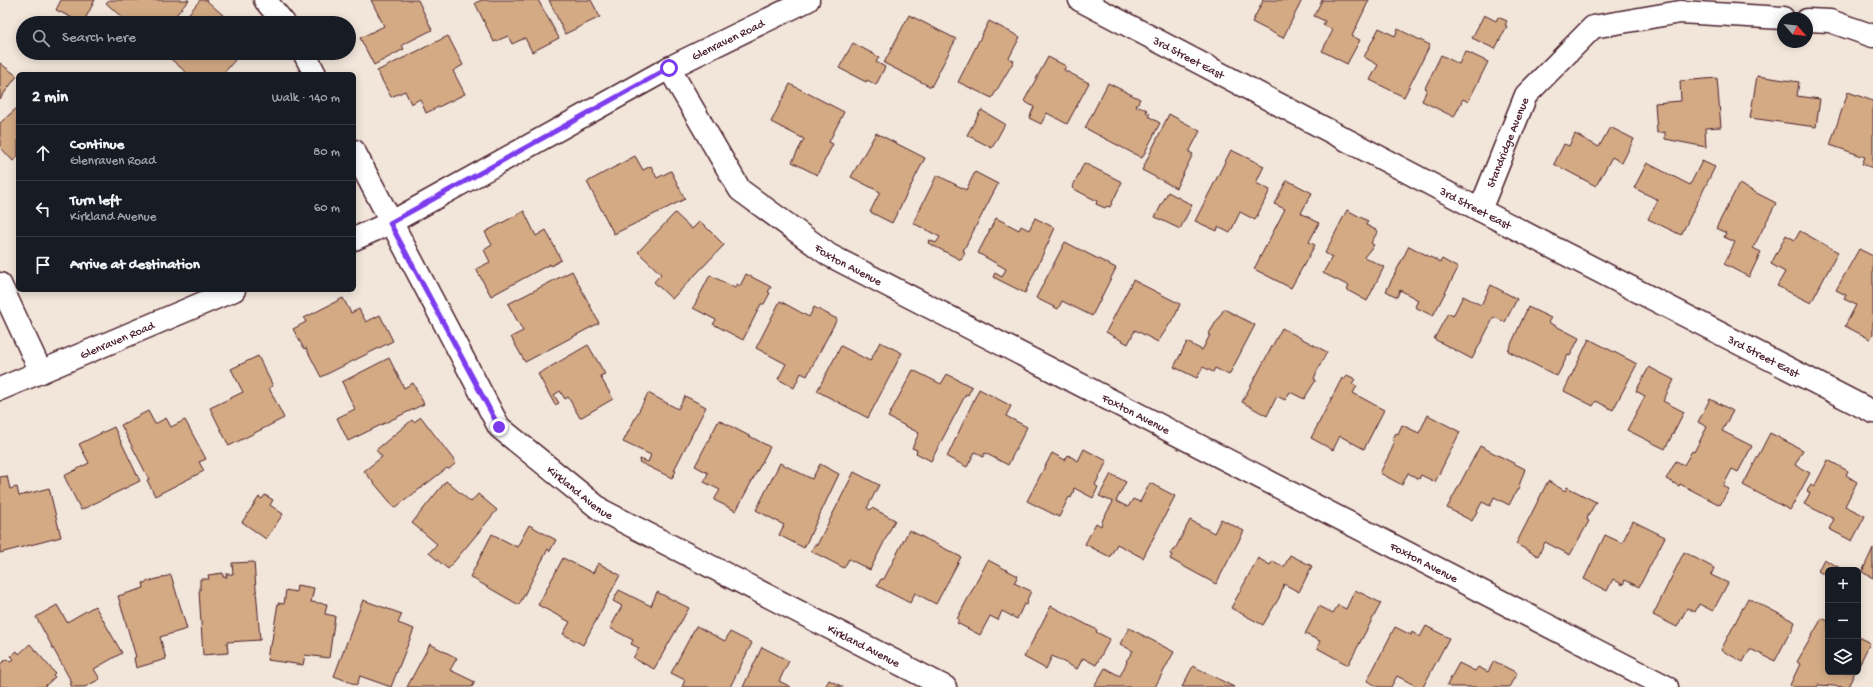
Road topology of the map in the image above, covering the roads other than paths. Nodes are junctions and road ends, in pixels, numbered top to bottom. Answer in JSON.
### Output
{"nodes":[{"id":1,"x":266,"y":0,"type":"edge"},
{"id":2,"x":808,"y":0,"type":"edge"},
{"id":3,"x":1080,"y":0,"type":"edge"},
{"id":4,"x":279,"y":16,"type":"edge"},
{"id":5,"x":1777,"y":18,"type":"edge"},
{"id":6,"x":1813,"y":20,"type":"edge"},
{"id":7,"x":1873,"y":36,"type":"edge"},
{"id":8,"x":308,"y":60,"type":"edge"},
{"id":9,"x":669,"y":68,"type":"junction"},
{"id":10,"x":314,"y":72,"type":"edge"},
{"id":11,"x":356,"y":155,"type":"edge"},
{"id":12,"x":1480,"y":210,"type":"junction"},
{"id":13,"x":390,"y":223,"type":"junction"},
{"id":14,"x":356,"y":238,"type":"edge"},
{"id":15,"x":0,"y":284,"type":"edge"},
{"id":16,"x":229,"y":292,"type":"edge"},
{"id":17,"x":41,"y":372,"type":"junction"},
{"id":18,"x":0,"y":389,"type":"edge"},
{"id":19,"x":1873,"y":412,"type":"edge"},
{"id":20,"x":945,"y":687,"type":"edge"},
{"id":21,"x":1667,"y":687,"type":"edge"}],
"edges":[{"from":1,"to":4,"type":"street"},
{"from":2,"to":9,"type":"street","name":"Glenraven Road"},
{"from":3,"to":12,"type":"street","name":"3rd Street East"},
{"from":5,"to":12,"type":"street","name":"Standridge Avenue"},
{"from":6,"to":7,"type":"street"},
{"from":8,"to":10,"type":"street"},
{"from":9,"to":13,"type":"street","name":"Glenraven Road"},
{"from":9,"to":21,"type":"street","name":"Foxton Avenue"},
{"from":11,"to":13,"type":"street","name":"Kirkland Avenue"},
{"from":12,"to":19,"type":"street","name":"3rd Street East"},
{"from":13,"to":14,"type":"street","name":"Glenraven Road"},
{"from":13,"to":20,"type":"street","name":"Kirkland Avenue"},
{"from":15,"to":17,"type":"street"},
{"from":16,"to":17,"type":"street","name":"Glenraven Road"},
{"from":17,"to":18,"type":"street","name":"Glenraven Road"}]}
